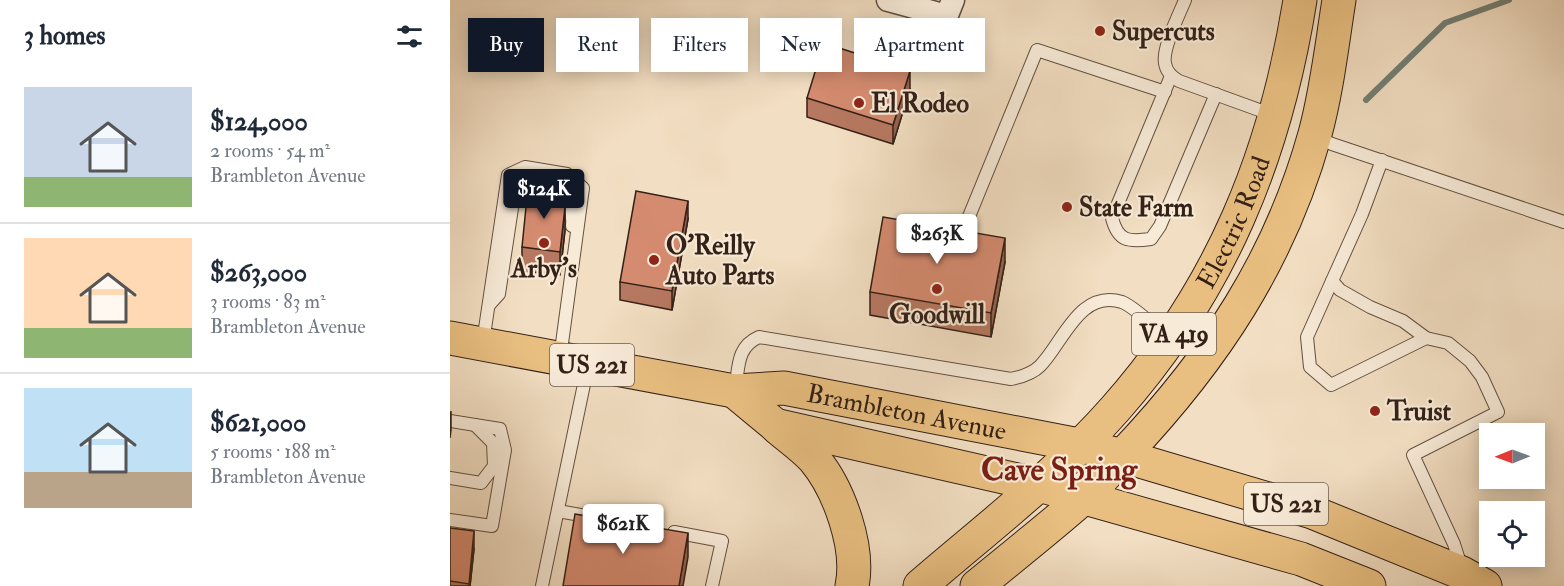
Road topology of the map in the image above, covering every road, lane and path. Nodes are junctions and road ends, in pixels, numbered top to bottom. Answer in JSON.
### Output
{"nodes":[{"id":1,"x":954,"y":0,"type":"edge"},
{"id":2,"x":1185,"y":0,"type":"edge"},
{"id":3,"x":1339,"y":0,"type":"edge"},
{"id":4,"x":897,"y":1,"type":"edge"},
{"id":5,"x":1299,"y":10,"type":"edge"},
{"id":6,"x":1171,"y":76,"type":"junction"},
{"id":7,"x":1164,"y":94,"type":"junction"},
{"id":8,"x":1216,"y":94,"type":"junction"},
{"id":9,"x":1276,"y":116,"type":"junction"},
{"id":10,"x":1315,"y":136,"type":"junction"},
{"id":11,"x":1382,"y":160,"type":"junction"},
{"id":12,"x":968,"y":219,"type":"dead end"},
{"id":13,"x":1564,"y":222,"type":"edge"},
{"id":14,"x":573,"y":268,"type":"junction"},
{"id":15,"x":1332,"y":281,"type":"junction"},
{"id":16,"x":488,"y":306,"type":"junction"},
{"id":17,"x":450,"y":338,"type":"edge"},
{"id":18,"x":1426,"y":338,"type":"junction"},
{"id":19,"x":1170,"y":339,"type":"junction"},
{"id":20,"x":482,"y":344,"type":"junction"},
{"id":21,"x":574,"y":361,"type":"junction"},
{"id":22,"x":734,"y":391,"type":"junction"},
{"id":23,"x":450,"y":421,"type":"edge"},
{"id":24,"x":475,"y":425,"type":"junction"},
{"id":25,"x":775,"y":425,"type":"junction"},
{"id":26,"x":1079,"y":445,"type":"junction"},
{"id":27,"x":1123,"y":456,"type":"junction"},
{"id":28,"x":450,"y":478,"type":"edge"},
{"id":29,"x":1040,"y":484,"type":"junction"},
{"id":30,"x":1083,"y":498,"type":"junction"},
{"id":31,"x":558,"y":511,"type":"junction"},
{"id":32,"x":604,"y":519,"type":"edge"},
{"id":33,"x":450,"y":520,"type":"edge"},
{"id":34,"x":663,"y":530,"type":"edge"},
{"id":35,"x":1300,"y":559,"type":"junction"},
{"id":36,"x":1474,"y":580,"type":"edge"},
{"id":37,"x":542,"y":586,"type":"edge"},
{"id":38,"x":712,"y":586,"type":"edge"},
{"id":39,"x":852,"y":586,"type":"edge"},
{"id":40,"x":920,"y":586,"type":"edge"},
{"id":41,"x":977,"y":586,"type":"edge"},
{"id":42,"x":1338,"y":586,"type":"edge"},
{"id":43,"x":1369,"y":586,"type":"edge"}],
"edges":[{"from":1,"to":4,"type":"street"},
{"from":2,"to":6,"type":"lane"},
{"from":3,"to":10,"type":"main road","name":"Electric Road","number":"VA 419"},
{"from":5,"to":9,"type":"main road","name":"Electric Road","number":"VA 419"},
{"from":5,"to":10,"type":"main road"},
{"from":6,"to":7,"type":"lane"},
{"from":6,"to":8,"type":"lane"},
{"from":7,"to":8,"type":"lane"},
{"from":7,"to":12,"type":"lane"},
{"from":8,"to":9,"type":"lane"},
{"from":9,"to":19,"type":"main road","name":"Electric Road","number":"VA 419"},
{"from":10,"to":11,"type":"lane"},
{"from":10,"to":27,"type":"main road","name":"Electric Road","number":"VA 419"},
{"from":11,"to":13,"type":"lane"},
{"from":11,"to":15,"type":"lane"},
{"from":14,"to":16,"type":"lane"},
{"from":14,"to":16,"type":"lane"},
{"from":14,"to":21,"type":"lane"},
{"from":15,"to":18,"type":"lane"},
{"from":15,"to":18,"type":"lane"},
{"from":16,"to":20,"type":"lane"},
{"from":17,"to":20,"type":"main road","name":"Brambleton Avenue","number":"US 221"},
{"from":18,"to":36,"type":"lane"},
{"from":19,"to":22,"type":"lane"},
{"from":19,"to":26,"type":"main road","name":"Electric Road","number":"VA 419"},
{"from":20,"to":21,"type":"main road","name":"Brambleton Avenue","number":"US 221"},
{"from":21,"to":22,"type":"main road","name":"Brambleton Avenue","number":"US 221"},
{"from":21,"to":31,"type":"lane"},
{"from":22,"to":25,"type":"main road","name":"Brambleton Avenue","number":"US 221"},
{"from":22,"to":26,"type":"main road","name":"Brambleton Avenue","number":"US 221"},
{"from":23,"to":24,"type":"lane"},
{"from":24,"to":28,"type":"lane"},
{"from":24,"to":33,"type":"lane"},
{"from":25,"to":29,"type":"main road","name":"Brambleton Avenue","number":"US 221"},
{"from":25,"to":39,"type":"main road"},
{"from":26,"to":27,"type":"main road","name":"Brambleton Avenue","number":"US 221"},
{"from":26,"to":29,"type":"main road","name":"Electric Road","number":"VA 419"},
{"from":27,"to":30,"type":"main road","name":"Electric Road","number":"VA 419"},
{"from":27,"to":36,"type":"main road","name":"Brambleton Avenue","number":"US 221"},
{"from":29,"to":30,"type":"main road","name":"Brambleton Avenue","number":"US 221"},
{"from":29,"to":40,"type":"main road","name":"Electric Road","number":"VA 419"},
{"from":30,"to":35,"type":"main road","name":"Brambleton Avenue","number":"US 221"},
{"from":30,"to":41,"type":"main road","name":"Electric Road","number":"VA 419"},
{"from":31,"to":32,"type":"lane"},
{"from":31,"to":37,"type":"lane"},
{"from":34,"to":38,"type":"lane"},
{"from":35,"to":42,"type":"main road"},
{"from":35,"to":43,"type":"main road","name":"Brambleton Avenue","number":"US 221"}]}
